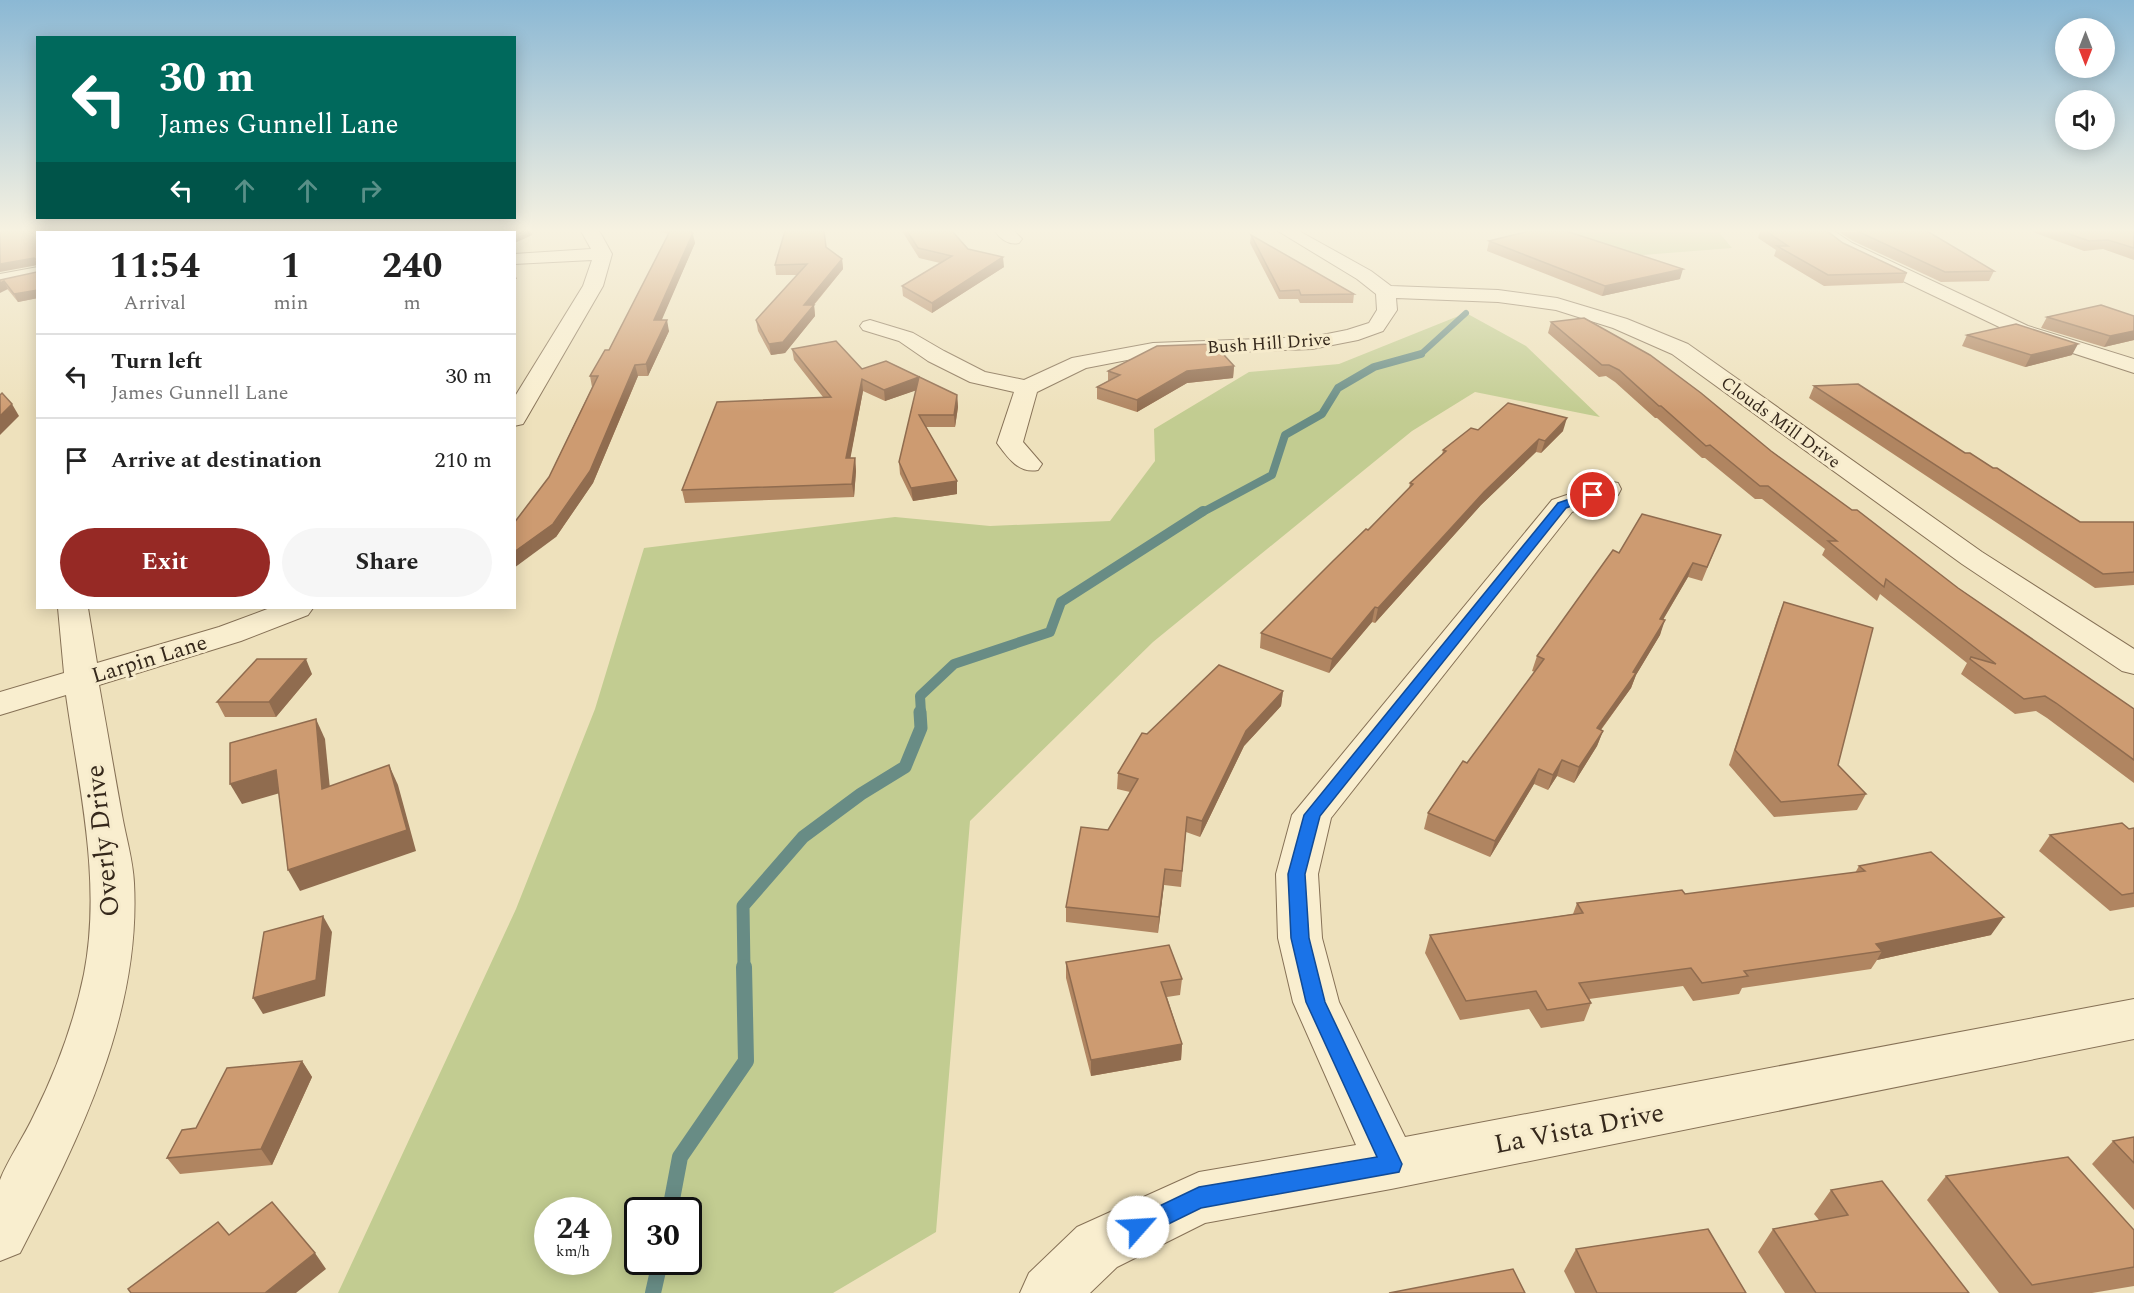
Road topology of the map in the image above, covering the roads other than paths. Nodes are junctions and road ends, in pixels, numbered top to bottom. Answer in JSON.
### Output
{"nodes":[{"id":1,"x":590,"y":291,"type":"edge"},
{"id":2,"x":1938,"y":291,"type":"edge"},
{"id":3,"x":1386,"y":292,"type":"joint"},
{"id":4,"x":870,"y":326,"type":"dead end"},
{"id":5,"x":2134,"y":366,"type":"edge"},
{"id":6,"x":1026,"y":388,"type":"junction"},
{"id":7,"x":516,"y":416,"type":"edge"},
{"id":8,"x":1029,"y":464,"type":"dead end"},
{"id":9,"x":1608,"y":489,"type":"dead end"},
{"id":10,"x":73,"y":609,"type":"edge"},
{"id":11,"x":294,"y":609,"type":"edge"},
{"id":12,"x":2134,"y":664,"type":"edge"},
{"id":13,"x":81,"y":679,"type":"junction"},
{"id":14,"x":0,"y":704,"type":"edge"},
{"id":15,"x":2134,"y":1019,"type":"edge"},
{"id":16,"x":1391,"y":1164,"type":"junction"},
{"id":17,"x":0,"y":1234,"type":"edge"},
{"id":18,"x":1048,"y":1293,"type":"edge"}],
"edges":[{"from":1,"to":7,"type":"street"},
{"from":2,"to":5,"type":"street"},
{"from":3,"to":6,"type":"street","name":"Bush Hill Drive"},
{"from":3,"to":12,"type":"street","name":"Clouds Mill Drive"},
{"from":4,"to":6,"type":"street"},
{"from":6,"to":8,"type":"street"},
{"from":9,"to":16,"type":"street"},
{"from":10,"to":13,"type":"street","name":"Overly Drive"},
{"from":11,"to":13,"type":"street","name":"Larpin Lane"},
{"from":13,"to":14,"type":"street","name":"Larpin Lane"},
{"from":13,"to":17,"type":"street","name":"Overly Drive"},
{"from":15,"to":16,"type":"street","name":"La Vista Drive"},
{"from":16,"to":18,"type":"street","name":"La Vista Drive"}]}
